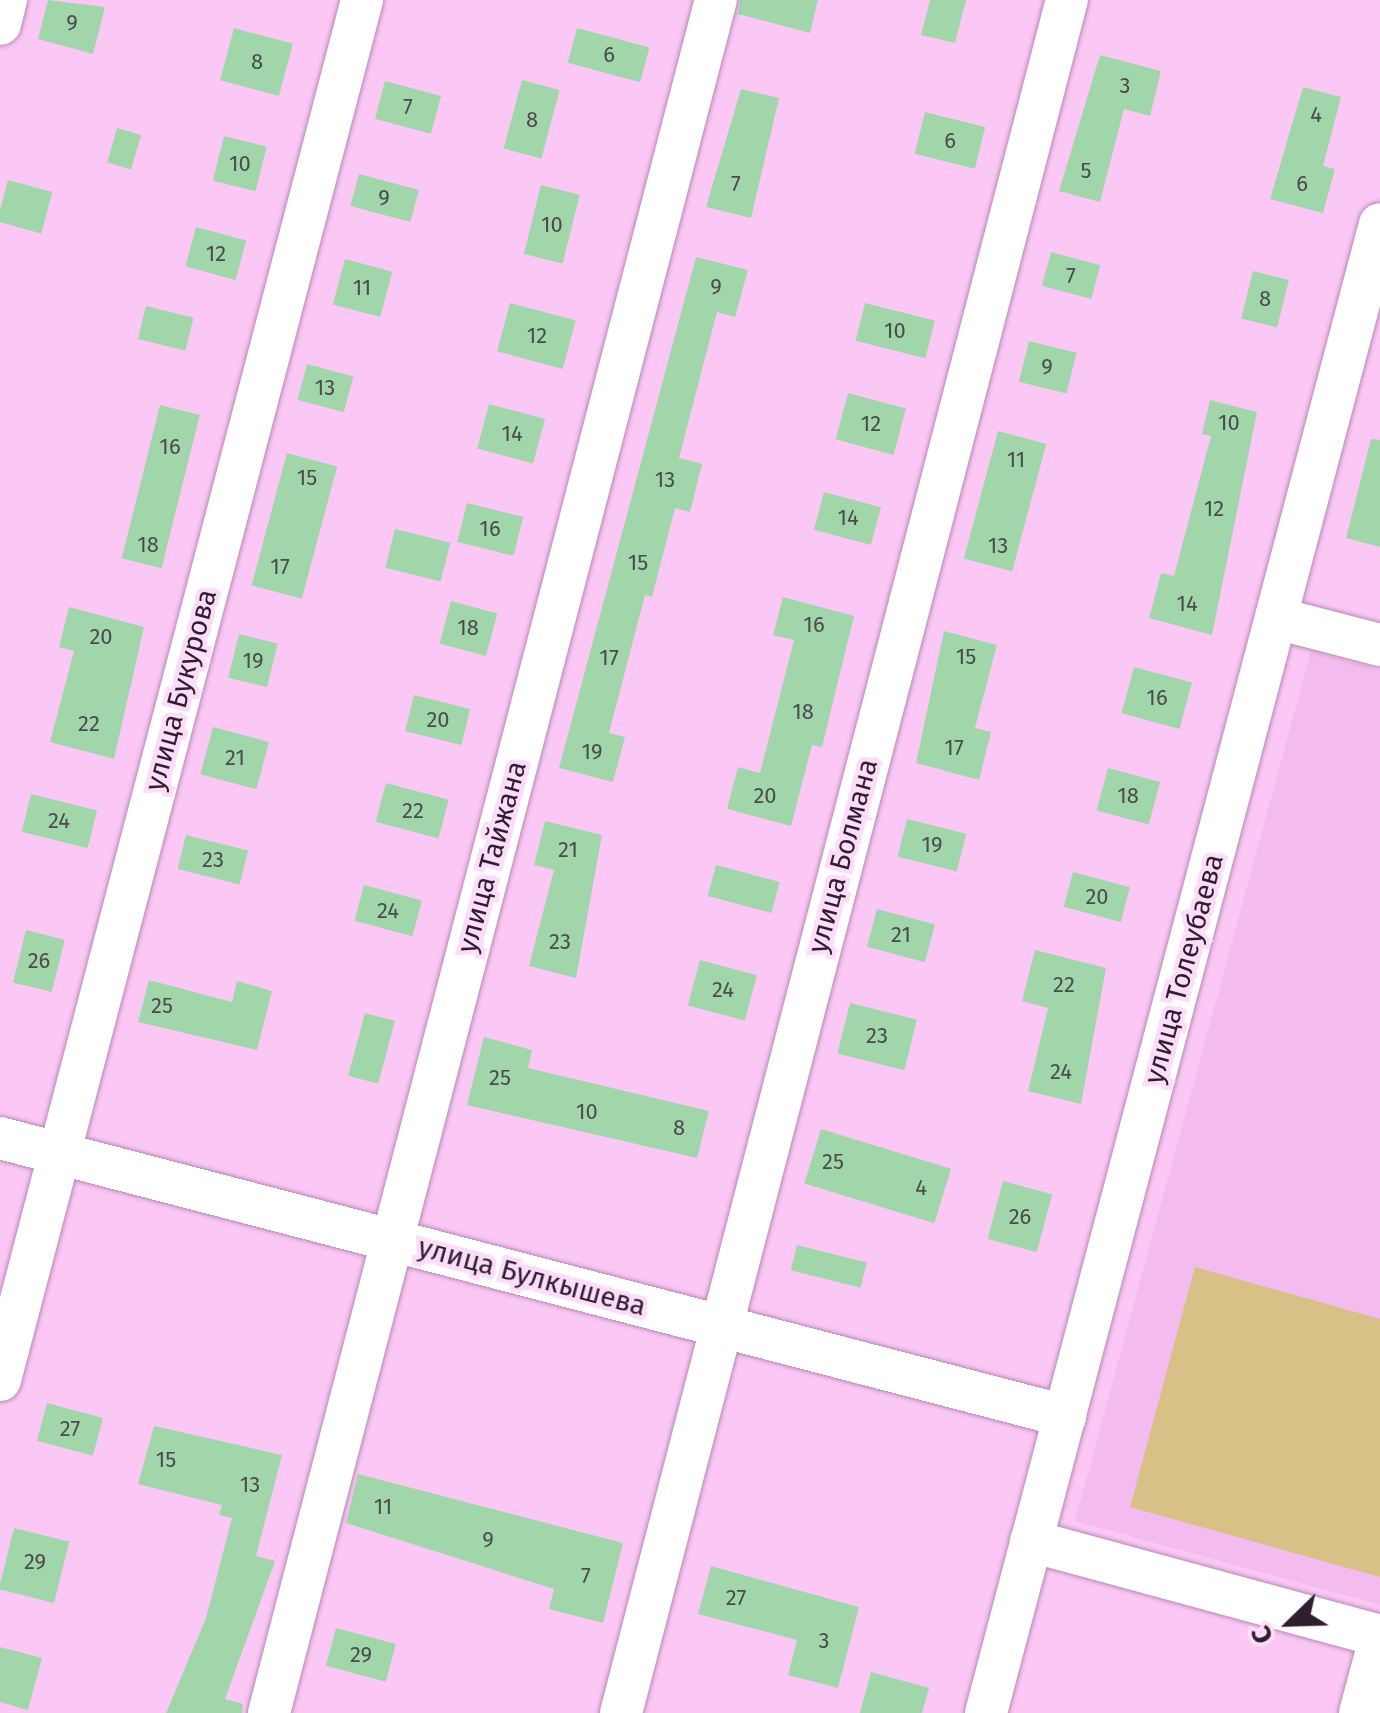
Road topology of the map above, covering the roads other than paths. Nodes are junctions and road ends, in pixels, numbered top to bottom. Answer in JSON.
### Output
{"nodes":[{"id":1,"x":6,"y":0,"type":"edge"},
{"id":2,"x":362,"y":0,"type":"edge"},
{"id":3,"x":716,"y":0,"type":"edge"},
{"id":4,"x":1067,"y":0,"type":"edge"},
{"id":5,"x":0,"y":24,"type":"edge"},
{"id":6,"x":1380,"y":224,"type":"edge"},
{"id":7,"x":1276,"y":618,"type":"junction"},
{"id":8,"x":1380,"y":645,"type":"edge"},
{"id":9,"x":0,"y":1138,"type":"edge"},
{"id":10,"x":60,"y":1154,"type":"junction"},
{"id":11,"x":392,"y":1241,"type":"junction"},
{"id":12,"x":721,"y":1326,"type":"junction"},
{"id":13,"x":0,"y":1380,"type":"edge"},
{"id":14,"x":1065,"y":1416,"type":"junction"},
{"id":15,"x":1031,"y":1541,"type":"junction"},
{"id":16,"x":1380,"y":1638,"type":"edge"},
{"id":17,"x":268,"y":1713,"type":"edge"},
{"id":18,"x":621,"y":1713,"type":"edge"},
{"id":19,"x":986,"y":1713,"type":"edge"},
{"id":20,"x":1360,"y":1713,"type":"edge"}],
"edges":[{"from":1,"to":5,"type":"street"},
{"from":2,"to":10,"type":"street","name":"улица Букурова"},
{"from":3,"to":11,"type":"street","name":"улица Тайжана"},
{"from":4,"to":12,"type":"street","name":"улица Болмана"},
{"from":6,"to":7,"type":"street","name":"улица Толеубаева"},
{"from":7,"to":8,"type":"street"},
{"from":7,"to":14,"type":"street","name":"улица Толеубаева"},
{"from":9,"to":10,"type":"street","name":"улица Булкышева"},
{"from":10,"to":11,"type":"street","name":"улица Булкышева"},
{"from":10,"to":13,"type":"street","name":"улица Букурова"},
{"from":11,"to":12,"type":"street","name":"улица Булкышева"},
{"from":11,"to":17,"type":"street","name":"улица Тайжана"},
{"from":12,"to":14,"type":"street","name":"улица Булкышева"},
{"from":12,"to":18,"type":"street","name":"улица Болмана"},
{"from":14,"to":15,"type":"street","name":"улица Толеубаева"},
{"from":15,"to":16,"type":"street"},
{"from":15,"to":19,"type":"street","name":"улица Толеубаева"},
{"from":16,"to":20,"type":"street"}]}
